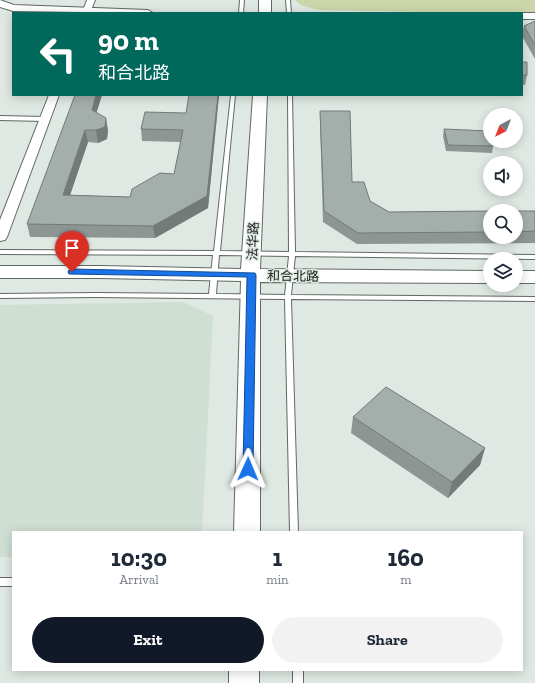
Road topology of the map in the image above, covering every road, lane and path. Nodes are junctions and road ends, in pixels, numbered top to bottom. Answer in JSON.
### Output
{"nodes":[{"id":1,"x":91,"y":0,"type":"edge"},
{"id":2,"x":242,"y":0,"type":"edge"},
{"id":3,"x":265,"y":0,"type":"edge"},
{"id":4,"x":288,"y":0,"type":"edge"},
{"id":5,"x":0,"y":3,"type":"edge"},
{"id":6,"x":86,"y":12,"type":"edge"},
{"id":7,"x":241,"y":12,"type":"edge"},
{"id":8,"x":265,"y":12,"type":"edge"},
{"id":9,"x":289,"y":12,"type":"edge"},
{"id":10,"x":523,"y":16,"type":"edge"},
{"id":11,"x":535,"y":16,"type":"edge"},
{"id":12,"x":54,"y":96,"type":"edge"},
{"id":13,"x":233,"y":96,"type":"edge"},
{"id":14,"x":260,"y":96,"type":"edge"},
{"id":15,"x":290,"y":96,"type":"edge"},
{"id":16,"x":0,"y":118,"type":"edge"},
{"id":17,"x":45,"y":119,"type":"junction"},
{"id":18,"x":0,"y":236,"type":"edge"},
{"id":19,"x":0,"y":252,"type":"edge"},
{"id":20,"x":217,"y":253,"type":"junction"},
{"id":21,"x":251,"y":254,"type":"junction"},
{"id":22,"x":292,"y":255,"type":"junction"},
{"id":23,"x":535,"y":257,"type":"edge"},
{"id":24,"x":0,"y":272,"type":"edge"},
{"id":25,"x":214,"y":274,"type":"junction"},
{"id":26,"x":252,"y":275,"type":"junction"},
{"id":27,"x":290,"y":276,"type":"junction"},
{"id":28,"x":483,"y":277,"type":"edge"},
{"id":29,"x":523,"y":277,"type":"edge"},
{"id":30,"x":535,"y":277,"type":"edge"},
{"id":31,"x":0,"y":296,"type":"edge"},
{"id":32,"x":212,"y":296,"type":"junction"},
{"id":33,"x":251,"y":296,"type":"junction"},
{"id":34,"x":288,"y":296,"type":"junction"},
{"id":35,"x":535,"y":299,"type":"edge"},
{"id":36,"x":247,"y":531,"type":"edge"},
{"id":37,"x":294,"y":531,"type":"edge"},
{"id":38,"x":0,"y":582,"type":"edge"},
{"id":39,"x":12,"y":582,"type":"edge"},
{"id":40,"x":244,"y":671,"type":"edge"},
{"id":41,"x":298,"y":671,"type":"edge"},
{"id":42,"x":244,"y":683,"type":"edge"},
{"id":43,"x":298,"y":683,"type":"edge"}],
"edges":[{"from":1,"to":6,"type":"street"},
{"from":2,"to":7,"type":"lane"},
{"from":3,"to":8,"type":"main road"},
{"from":4,"to":9,"type":"lane"},
{"from":5,"to":6,"type":"street"},
{"from":10,"to":11,"type":"street"},
{"from":12,"to":17,"type":"street"},
{"from":13,"to":20,"type":"lane"},
{"from":14,"to":21,"type":"main road","name":"法华路"},
{"from":15,"to":22,"type":"lane"},
{"from":16,"to":17,"type":"lane"},
{"from":17,"to":18,"type":"street"},
{"from":19,"to":20,"type":"lane"},
{"from":20,"to":21,"type":"lane"},
{"from":20,"to":25,"type":"lane"},
{"from":21,"to":22,"type":"lane"},
{"from":21,"to":26,"type":"main road","name":"法华路"},
{"from":22,"to":23,"type":"lane"},
{"from":22,"to":27,"type":"lane"},
{"from":24,"to":25,"type":"main road","name":"和合北路"},
{"from":25,"to":26,"type":"main road","name":"和合北路"},
{"from":25,"to":32,"type":"lane"},
{"from":26,"to":27,"type":"main road","name":"和合北路"},
{"from":26,"to":33,"type":"main road","name":"法华路"},
{"from":27,"to":28,"type":"main road","name":"和合北路"},
{"from":27,"to":34,"type":"lane"},
{"from":29,"to":30,"type":"main road"},
{"from":31,"to":32,"type":"lane"},
{"from":32,"to":33,"type":"lane"},
{"from":33,"to":34,"type":"lane"},
{"from":33,"to":36,"type":"main road","name":"法华路"},
{"from":34,"to":35,"type":"lane"},
{"from":34,"to":37,"type":"lane"},
{"from":38,"to":39,"type":"lane"},
{"from":40,"to":42,"type":"main road"},
{"from":41,"to":43,"type":"lane"}]}
